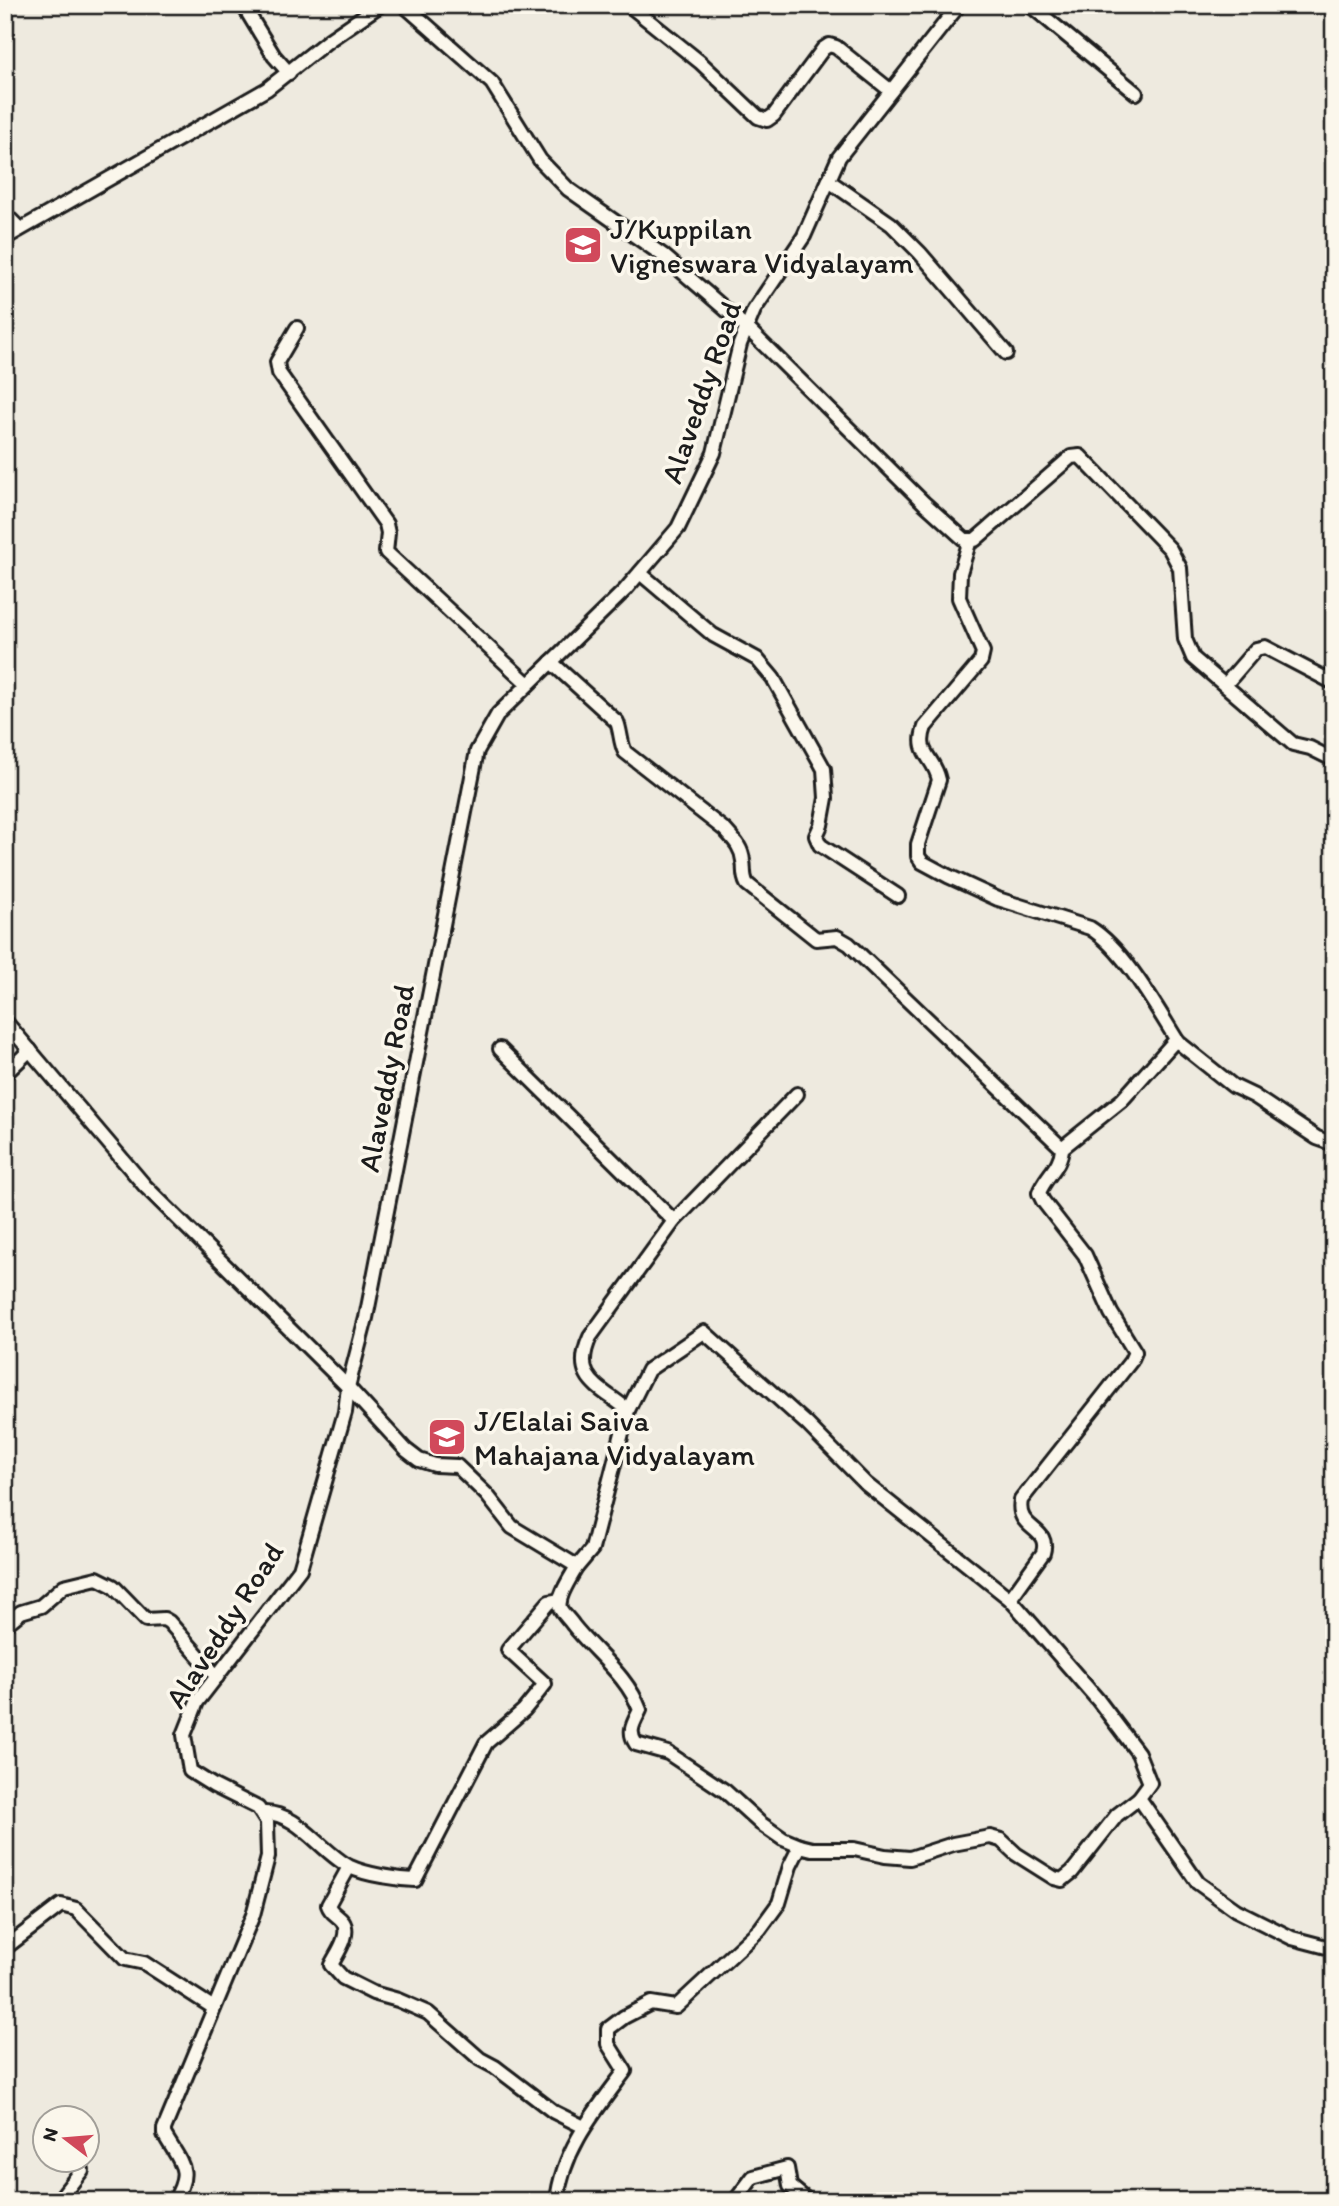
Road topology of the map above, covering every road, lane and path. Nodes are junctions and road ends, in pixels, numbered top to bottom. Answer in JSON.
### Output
{"nodes":[{"id":1,"x":243,"y":5,"type":"edge"},
{"id":2,"x":380,"y":5,"type":"edge"},
{"id":3,"x":404,"y":5,"type":"edge"},
{"id":4,"x":629,"y":5,"type":"edge"},
{"id":5,"x":959,"y":5,"type":"edge"},
{"id":6,"x":1030,"y":5,"type":"edge"},
{"id":7,"x":289,"y":73,"type":"junction"},
{"id":8,"x":891,"y":91,"type":"junction"},
{"id":9,"x":1136,"y":93,"type":"dead end"},
{"id":10,"x":829,"y":181,"type":"junction"},
{"id":11,"x":5,"y":214,"type":"edge"},
{"id":12,"x":20,"y":229,"type":"junction"},
{"id":13,"x":5,"y":238,"type":"edge"},
{"id":14,"x":297,"y":328,"type":"dead end"},
{"id":15,"x":747,"y":328,"type":"junction"},
{"id":16,"x":1006,"y":352,"type":"dead end"},
{"id":17,"x":970,"y":540,"type":"junction"},
{"id":18,"x":640,"y":573,"type":"junction"},
{"id":19,"x":551,"y":662,"type":"junction"},
{"id":20,"x":1334,"y":683,"type":"edge"},
{"id":21,"x":528,"y":684,"type":"junction"},
{"id":22,"x":1225,"y":685,"type":"junction"},
{"id":23,"x":1334,"y":760,"type":"edge"},
{"id":24,"x":898,"y":896,"type":"dead end"},
{"id":25,"x":5,"y":1021,"type":"edge"},
{"id":26,"x":1178,"y":1042,"type":"junction"},
{"id":27,"x":500,"y":1049,"type":"dead end"},
{"id":28,"x":30,"y":1050,"type":"junction"},
{"id":29,"x":5,"y":1074,"type":"edge"},
{"id":30,"x":797,"y":1094,"type":"dead end"},
{"id":31,"x":1334,"y":1144,"type":"edge"},
{"id":32,"x":1062,"y":1149,"type":"junction"},
{"id":33,"x":674,"y":1221,"type":"junction"},
{"id":34,"x":348,"y":1387,"type":"junction"},
{"id":35,"x":628,"y":1410,"type":"junction"},
{"id":36,"x":576,"y":1568,"type":"junction"},
{"id":37,"x":1010,"y":1599,"type":"junction"},
{"id":38,"x":560,"y":1600,"type":"junction"},
{"id":39,"x":5,"y":1625,"type":"edge"},
{"id":40,"x":217,"y":1677,"type":"junction"},
{"id":41,"x":1139,"y":1798,"type":"junction"},
{"id":42,"x":263,"y":1813,"type":"junction"},
{"id":43,"x":800,"y":1846,"type":"junction"},
{"id":44,"x":349,"y":1867,"type":"junction"},
{"id":45,"x":5,"y":1948,"type":"edge"},
{"id":46,"x":1334,"y":1949,"type":"edge"},
{"id":47,"x":214,"y":2008,"type":"junction"},
{"id":48,"x":584,"y":2127,"type":"junction"},
{"id":49,"x":79,"y":2174,"type":"edge"},
{"id":50,"x":58,"y":2201,"type":"edge"},
{"id":51,"x":174,"y":2201,"type":"edge"},
{"id":52,"x":557,"y":2201,"type":"edge"},
{"id":53,"x":735,"y":2201,"type":"edge"},
{"id":54,"x":808,"y":2201,"type":"edge"}],
"edges":[{"from":1,"to":7,"type":"street"},
{"from":2,"to":7,"type":"street"},
{"from":3,"to":15,"type":"street"},
{"from":4,"to":8,"type":"street"},
{"from":5,"to":8,"type":"street","name":"Alaveddy Road"},
{"from":6,"to":9,"type":"street"},
{"from":7,"to":12,"type":"street"},
{"from":8,"to":10,"type":"street","name":"Alaveddy Road"},
{"from":10,"to":15,"type":"street","name":"Alaveddy Road"},
{"from":10,"to":16,"type":"street"},
{"from":11,"to":12,"type":"street"},
{"from":12,"to":13,"type":"street"},
{"from":14,"to":21,"type":"street"},
{"from":15,"to":17,"type":"street"},
{"from":15,"to":18,"type":"street","name":"Alaveddy Road"},
{"from":17,"to":22,"type":"street"},
{"from":17,"to":26,"type":"street"},
{"from":18,"to":19,"type":"street","name":"Alaveddy Road"},
{"from":18,"to":24,"type":"street"},
{"from":19,"to":21,"type":"street","name":"Alaveddy Road"},
{"from":19,"to":32,"type":"street"},
{"from":20,"to":22,"type":"street"},
{"from":21,"to":34,"type":"street","name":"Alaveddy Road"},
{"from":22,"to":23,"type":"street"},
{"from":25,"to":28,"type":"street"},
{"from":26,"to":31,"type":"street"},
{"from":26,"to":32,"type":"street"},
{"from":27,"to":33,"type":"street"},
{"from":28,"to":29,"type":"street"},
{"from":28,"to":34,"type":"street"},
{"from":30,"to":33,"type":"street"},
{"from":32,"to":37,"type":"street"},
{"from":33,"to":35,"type":"street"},
{"from":34,"to":36,"type":"street"},
{"from":34,"to":40,"type":"street","name":"Alaveddy Road"},
{"from":35,"to":36,"type":"street"},
{"from":35,"to":37,"type":"street"},
{"from":36,"to":38,"type":"street"},
{"from":37,"to":41,"type":"street"},
{"from":38,"to":43,"type":"street"},
{"from":38,"to":44,"type":"street"},
{"from":39,"to":40,"type":"street"},
{"from":40,"to":42,"type":"street","name":"Alaveddy Road"},
{"from":41,"to":43,"type":"street"},
{"from":41,"to":46,"type":"street"},
{"from":42,"to":44,"type":"street"},
{"from":42,"to":47,"type":"street"},
{"from":43,"to":48,"type":"street"},
{"from":44,"to":48,"type":"street"},
{"from":45,"to":47,"type":"street"},
{"from":47,"to":51,"type":"street"},
{"from":48,"to":52,"type":"street"},
{"from":49,"to":50,"type":"street"},
{"from":53,"to":54,"type":"street"}]}
